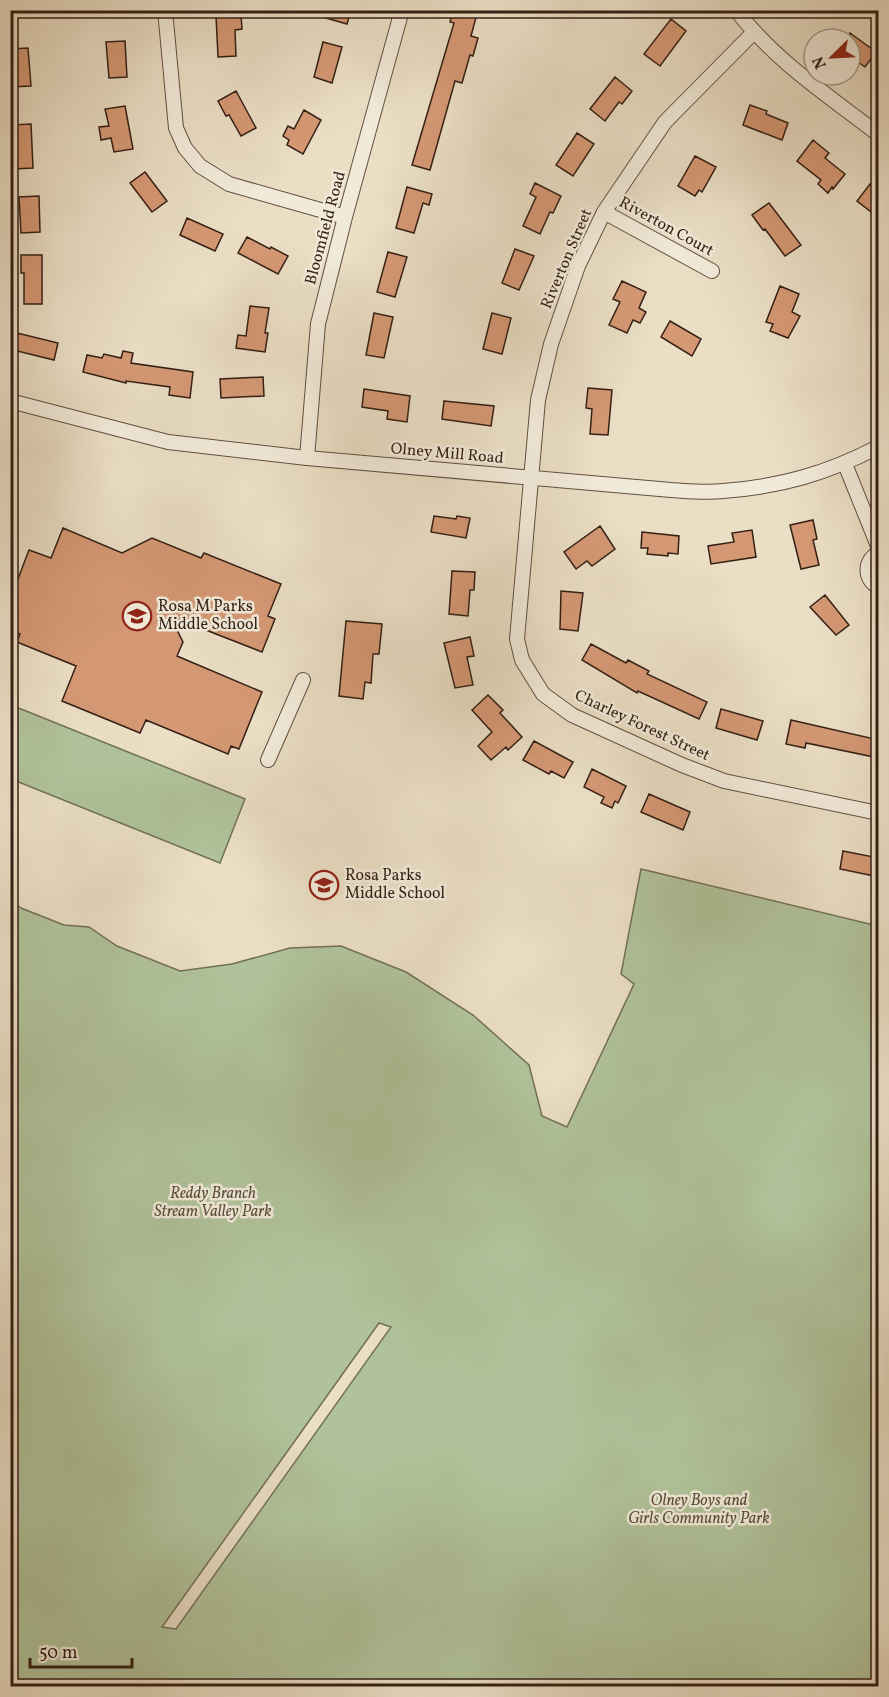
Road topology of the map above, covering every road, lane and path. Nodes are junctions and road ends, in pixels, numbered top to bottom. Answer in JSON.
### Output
{"nodes":[{"id":1,"x":165,"y":10,"type":"edge"},
{"id":2,"x":402,"y":10,"type":"edge"},
{"id":3,"x":736,"y":10,"type":"edge"},
{"id":4,"x":753,"y":33,"type":"junction"},
{"id":5,"x":879,"y":134,"type":"edge"},
{"id":6,"x":604,"y":212,"type":"junction"},
{"id":7,"x":345,"y":217,"type":"junction"},
{"id":8,"x":712,"y":271,"type":"dead end"},
{"id":9,"x":10,"y":401,"type":"edge"},
{"id":10,"x":879,"y":447,"type":"edge"},
{"id":11,"x":307,"y":458,"type":"junction"},
{"id":12,"x":845,"y":464,"type":"junction"},
{"id":13,"x":530,"y":477,"type":"junction"},
{"id":14,"x":879,"y":546,"type":"edge"},
{"id":15,"x":879,"y":553,"type":"edge"},
{"id":16,"x":879,"y":587,"type":"edge"},
{"id":17,"x":303,"y":680,"type":"dead end"},
{"id":18,"x":268,"y":760,"type":"dead end"},
{"id":19,"x":879,"y":813,"type":"edge"}],
"edges":[{"from":1,"to":7,"type":"street"},
{"from":2,"to":7,"type":"street","name":"Bloomfield Road"},
{"from":3,"to":4,"type":"street"},
{"from":4,"to":5,"type":"street"},
{"from":4,"to":6,"type":"street","name":"Riverton Street"},
{"from":6,"to":8,"type":"street","name":"Riverton Court"},
{"from":6,"to":13,"type":"street","name":"Riverton Street"},
{"from":7,"to":11,"type":"street","name":"Bloomfield Road"},
{"from":9,"to":11,"type":"street","name":"Olney Mill Road"},
{"from":10,"to":12,"type":"street","name":"Olney Mill Road"},
{"from":11,"to":13,"type":"street","name":"Olney Mill Road"},
{"from":12,"to":13,"type":"street","name":"Olney Mill Road"},
{"from":12,"to":14,"type":"street"},
{"from":13,"to":19,"type":"street","name":"Charley Forest Street"},
{"from":15,"to":16,"type":"street"},
{"from":17,"to":18,"type":"street"}]}
